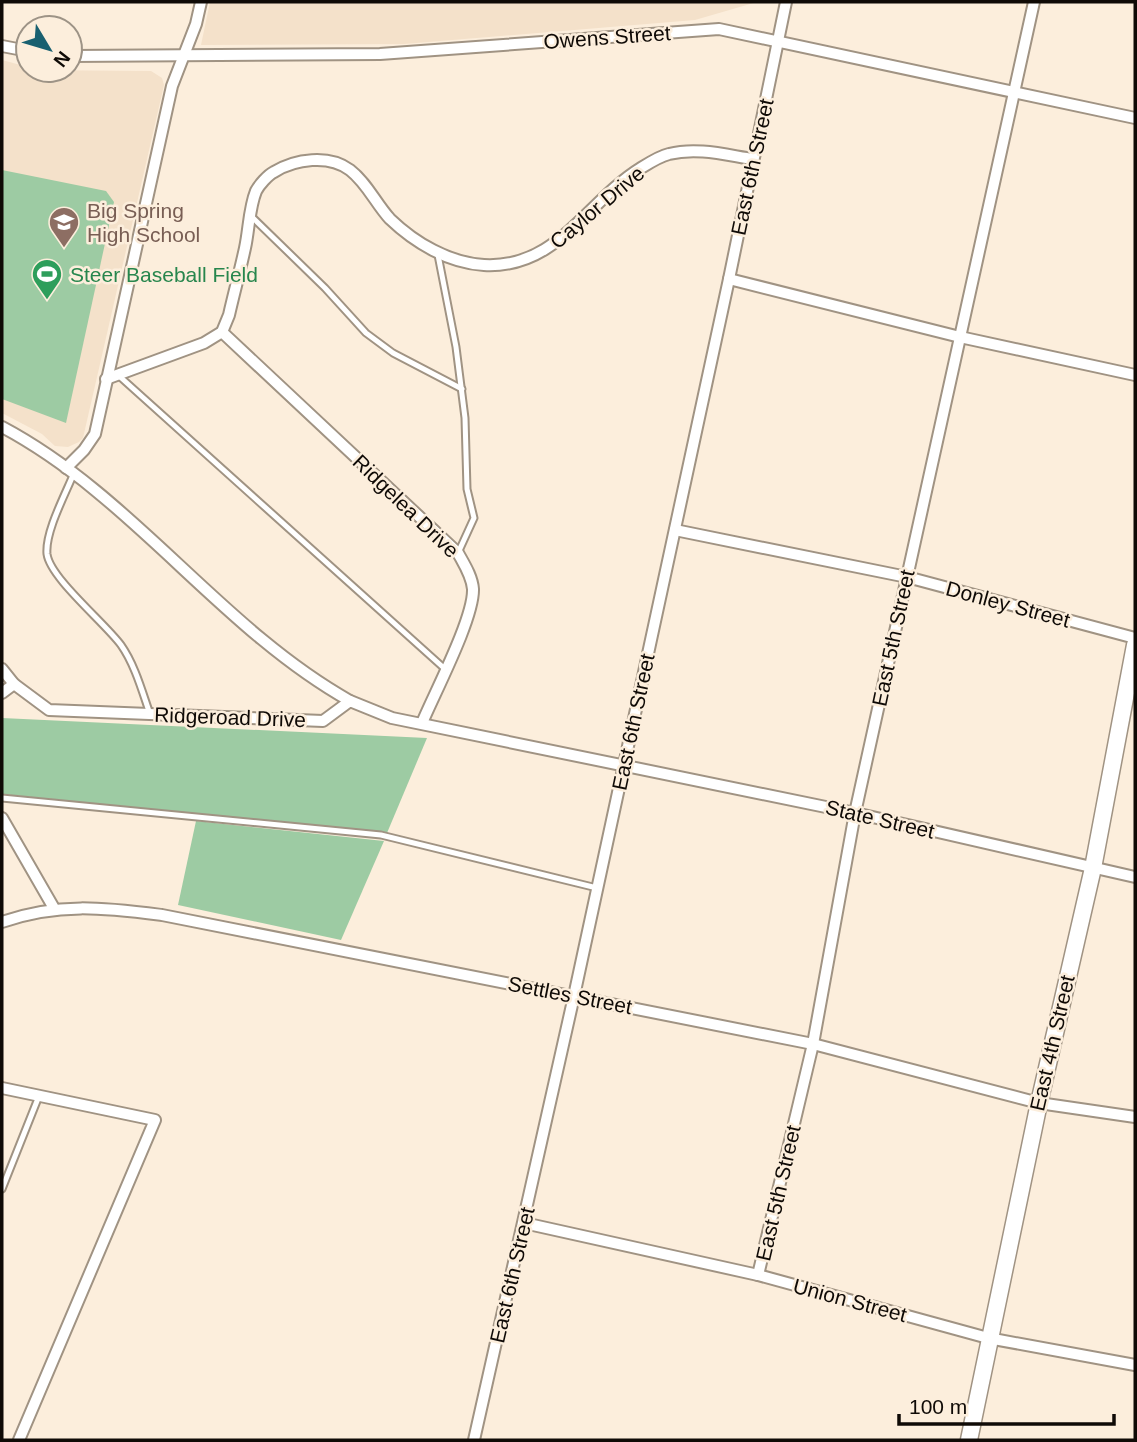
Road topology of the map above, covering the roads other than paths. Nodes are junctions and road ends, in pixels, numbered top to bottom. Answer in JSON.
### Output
{"nodes":[{"id":1,"x":201,"y":2,"type":"edge"},
{"id":2,"x":786,"y":2,"type":"edge"},
{"id":3,"x":1034,"y":2,"type":"edge"},
{"id":4,"x":779,"y":42,"type":"junction"},
{"id":5,"x":184,"y":55,"type":"junction"},
{"id":6,"x":84,"y":56,"type":"edge"},
{"id":7,"x":1015,"y":92,"type":"junction"},
{"id":8,"x":1135,"y":118,"type":"edge"},
{"id":9,"x":753,"y":159,"type":"junction"},
{"id":10,"x":250,"y":215,"type":"junction"},
{"id":11,"x":437,"y":252,"type":"junction"},
{"id":12,"x":729,"y":279,"type":"junction"},
{"id":13,"x":222,"y":332,"type":"junction"},
{"id":14,"x":960,"y":337,"type":"junction"},
{"id":15,"x":118,"y":375,"type":"junction"},
{"id":16,"x":1135,"y":375,"type":"edge"},
{"id":17,"x":106,"y":379,"type":"junction"},
{"id":18,"x":462,"y":389,"type":"junction"},
{"id":19,"x":2,"y":427,"type":"edge"},
{"id":20,"x":70,"y":470,"type":"junction"},
{"id":21,"x":675,"y":530,"type":"junction"},
{"id":22,"x":458,"y":553,"type":"junction"},
{"id":23,"x":907,"y":577,"type":"junction"},
{"id":24,"x":1135,"y":638,"type":"edge"},
{"id":25,"x":1135,"y":645,"type":"edge"},
{"id":26,"x":2,"y":669,"type":"edge"},
{"id":27,"x":445,"y":669,"type":"junction"},
{"id":28,"x":13,"y":684,"type":"junction"},
{"id":29,"x":2,"y":693,"type":"edge"},
{"id":30,"x":350,"y":701,"type":"junction"},
{"id":31,"x":150,"y":714,"type":"junction"},
{"id":32,"x":422,"y":723,"type":"junction"},
{"id":33,"x":624,"y":765,"type":"junction"},
{"id":34,"x":2,"y":798,"type":"edge"},
{"id":35,"x":855,"y":813,"type":"junction"},
{"id":36,"x":2,"y":818,"type":"edge"},
{"id":37,"x":1093,"y":868,"type":"junction"},
{"id":38,"x":1135,"y":877,"type":"edge"},
{"id":39,"x":597,"y":888,"type":"junction"},
{"id":40,"x":55,"y":910,"type":"junction"},
{"id":41,"x":2,"y":922,"type":"edge"},
{"id":42,"x":574,"y":996,"type":"junction"},
{"id":43,"x":813,"y":1044,"type":"junction"},
{"id":44,"x":2,"y":1088,"type":"edge"},
{"id":45,"x":39,"y":1096,"type":"junction"},
{"id":46,"x":1038,"y":1102,"type":"junction"},
{"id":47,"x":1135,"y":1117,"type":"edge"},
{"id":48,"x":2,"y":1189,"type":"edge"},
{"id":49,"x":524,"y":1223,"type":"junction"},
{"id":50,"x":758,"y":1275,"type":"junction"},
{"id":51,"x":988,"y":1338,"type":"junction"},
{"id":52,"x":1135,"y":1364,"type":"edge"},
{"id":53,"x":19,"y":1440,"type":"edge"},
{"id":54,"x":474,"y":1440,"type":"edge"},
{"id":55,"x":968,"y":1440,"type":"edge"}],
"edges":[{"from":1,"to":5,"type":"street"},
{"from":2,"to":4,"type":"street","name":"East 6th Street"},
{"from":3,"to":7,"type":"street","name":"East 5th Street"},
{"from":4,"to":5,"type":"street","name":"Owens Street"},
{"from":4,"to":7,"type":"street","name":"Owens Street"},
{"from":4,"to":9,"type":"street","name":"East 6th Street"},
{"from":5,"to":6,"type":"street","name":"Owens Street"},
{"from":5,"to":17,"type":"street"},
{"from":7,"to":8,"type":"street","name":"Owens Street"},
{"from":7,"to":14,"type":"street","name":"East 5th Street"},
{"from":9,"to":11,"type":"street","name":"Caylor Drive"},
{"from":9,"to":12,"type":"street","name":"East 6th Street"},
{"from":10,"to":11,"type":"street","name":"Caylor Drive"},
{"from":10,"to":13,"type":"street","name":"Caylor Drive"},
{"from":10,"to":18,"type":"lane"},
{"from":11,"to":18,"type":"lane"},
{"from":12,"to":14,"type":"street"},
{"from":12,"to":21,"type":"street","name":"East 6th Street"},
{"from":13,"to":15,"type":"street"},
{"from":13,"to":22,"type":"street","name":"Ridgelea Drive"},
{"from":14,"to":16,"type":"street"},
{"from":14,"to":23,"type":"street","name":"East 5th Street"},
{"from":15,"to":17,"type":"street"},
{"from":15,"to":27,"type":"lane"},
{"from":17,"to":20,"type":"street"},
{"from":18,"to":22,"type":"lane"},
{"from":19,"to":20,"type":"street"},
{"from":20,"to":30,"type":"street"},
{"from":20,"to":31,"type":"lane"},
{"from":21,"to":23,"type":"street","name":"Donley Street"},
{"from":21,"to":33,"type":"street","name":"East 6th Street"},
{"from":22,"to":27,"type":"street","name":"Ridgelea Drive"},
{"from":23,"to":24,"type":"street","name":"Donley Street"},
{"from":23,"to":35,"type":"street","name":"East 5th Street"},
{"from":25,"to":37,"type":"main road","name":"East 4th Street"},
{"from":26,"to":28,"type":"street","name":"Ridgeroad Drive"},
{"from":27,"to":32,"type":"street","name":"Ridgelea Drive"},
{"from":28,"to":29,"type":"street"},
{"from":28,"to":31,"type":"street","name":"Ridgeroad Drive"},
{"from":30,"to":31,"type":"street","name":"Ridgeroad Drive"},
{"from":30,"to":32,"type":"street"},
{"from":32,"to":33,"type":"street"},
{"from":33,"to":35,"type":"street","name":"State Street"},
{"from":33,"to":39,"type":"street","name":"East 6th Street"},
{"from":34,"to":39,"type":"lane"},
{"from":35,"to":37,"type":"street","name":"State Street"},
{"from":35,"to":43,"type":"street","name":"East 5th Street"},
{"from":36,"to":40,"type":"street"},
{"from":37,"to":38,"type":"street","name":"State Street"},
{"from":37,"to":46,"type":"main road","name":"East 4th Street"},
{"from":39,"to":42,"type":"street","name":"East 6th Street"},
{"from":40,"to":41,"type":"street","name":"Settles Street"},
{"from":40,"to":42,"type":"street","name":"Settles Street"},
{"from":42,"to":43,"type":"street","name":"Settles Street"},
{"from":42,"to":49,"type":"street","name":"East 6th Street"},
{"from":43,"to":46,"type":"street","name":"Settles Street"},
{"from":43,"to":50,"type":"street","name":"East 5th Street"},
{"from":44,"to":45,"type":"street"},
{"from":45,"to":48,"type":"lane"},
{"from":45,"to":53,"type":"street"},
{"from":46,"to":47,"type":"street","name":"Settles Street"},
{"from":46,"to":51,"type":"main road","name":"East 4th Street"},
{"from":49,"to":50,"type":"street","name":"Union Street"},
{"from":49,"to":54,"type":"street","name":"East 6th Street"},
{"from":50,"to":51,"type":"street","name":"Union Street"},
{"from":51,"to":52,"type":"street","name":"Union Street"},
{"from":51,"to":55,"type":"main road","name":"East 4th Street"}]}
